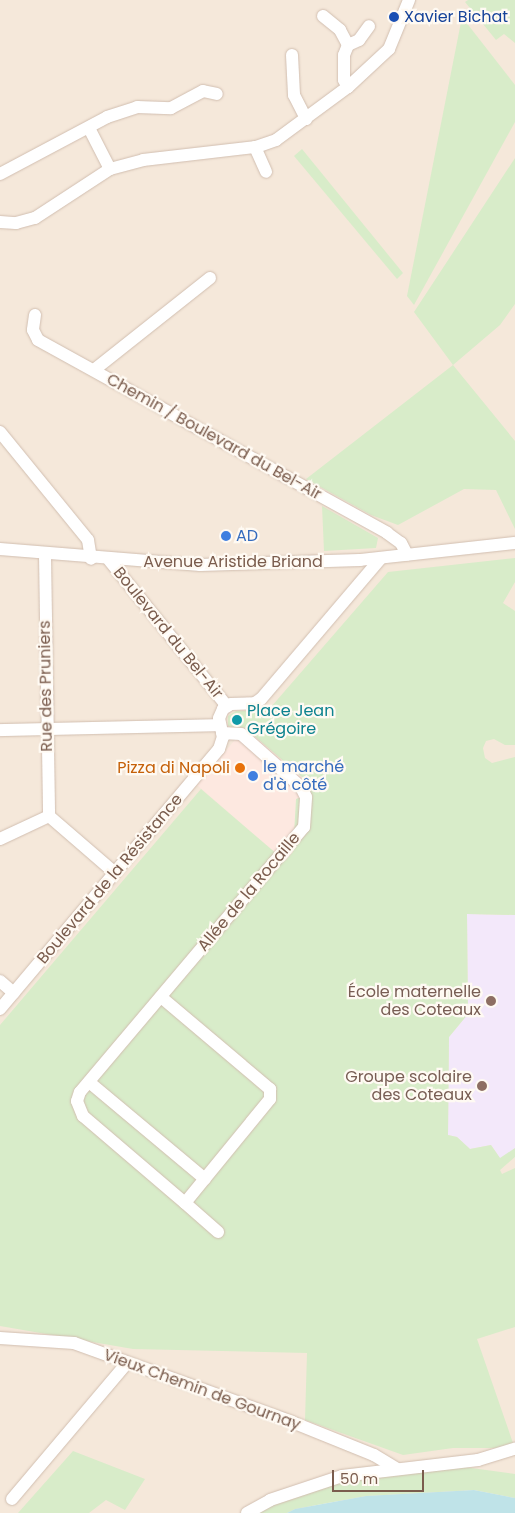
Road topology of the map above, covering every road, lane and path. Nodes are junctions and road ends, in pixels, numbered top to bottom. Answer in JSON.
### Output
{"nodes":[{"id":1,"x":409,"y":0,"type":"edge"},
{"id":2,"x":323,"y":16,"type":"dead end"},
{"id":3,"x":369,"y":26,"type":"dead end"},
{"id":4,"x":348,"y":45,"type":"junction"},
{"id":5,"x":292,"y":55,"type":"dead end"},
{"id":6,"x":348,"y":87,"type":"junction"},
{"id":7,"x":217,"y":94,"type":"dead end"},
{"id":8,"x":306,"y":120,"type":"junction"},
{"id":9,"x":90,"y":128,"type":"junction"},
{"id":10,"x":255,"y":147,"type":"junction"},
{"id":11,"x":110,"y":169,"type":"junction"},
{"id":12,"x":266,"y":172,"type":"dead end"},
{"id":13,"x":0,"y":174,"type":"edge"},
{"id":14,"x":0,"y":222,"type":"edge"},
{"id":15,"x":210,"y":278,"type":"dead end"},
{"id":16,"x":35,"y":315,"type":"dead end"},
{"id":17,"x":94,"y":370,"type":"junction"},
{"id":18,"x":0,"y":432,"type":"edge"},
{"id":19,"x":515,"y":543,"type":"edge"},
{"id":20,"x":0,"y":549,"type":"edge"},
{"id":21,"x":45,"y":555,"type":"junction"},
{"id":22,"x":407,"y":555,"type":"junction"},
{"id":23,"x":380,"y":558,"type":"junction"},
{"id":24,"x":91,"y":559,"type":"junction"},
{"id":25,"x":109,"y":560,"type":"junction"},
{"id":26,"x":227,"y":706,"type":"junction"},
{"id":27,"x":47,"y":729,"type":"junction"},
{"id":28,"x":221,"y":729,"type":"junction"},
{"id":29,"x":0,"y":730,"type":"edge"},
{"id":30,"x":49,"y":816,"type":"junction"},
{"id":31,"x":0,"y":839,"type":"edge"},
{"id":32,"x":115,"y":873,"type":"junction"},
{"id":33,"x":0,"y":981,"type":"edge"},
{"id":34,"x":14,"y":993,"type":"junction"},
{"id":35,"x":161,"y":997,"type":"junction"},
{"id":36,"x":0,"y":1009,"type":"edge"},
{"id":37,"x":89,"y":1082,"type":"junction"},
{"id":38,"x":205,"y":1178,"type":"junction"},
{"id":39,"x":185,"y":1203,"type":"junction"},
{"id":40,"x":218,"y":1232,"type":"dead end"},
{"id":41,"x":0,"y":1338,"type":"edge"},
{"id":42,"x":127,"y":1364,"type":"junction"},
{"id":43,"x":512,"y":1450,"type":"edge"},
{"id":44,"x":397,"y":1469,"type":"junction"},
{"id":45,"x":12,"y":1499,"type":"dead end"},
{"id":46,"x":247,"y":1513,"type":"edge"}],
"edges":[{"from":1,"to":6,"type":"street"},
{"from":2,"to":4,"type":"street"},
{"from":3,"to":4,"type":"street"},
{"from":4,"to":6,"type":"street"},
{"from":5,"to":8,"type":"street"},
{"from":6,"to":8,"type":"street"},
{"from":7,"to":9,"type":"street"},
{"from":8,"to":10,"type":"street"},
{"from":9,"to":11,"type":"street"},
{"from":9,"to":13,"type":"street"},
{"from":10,"to":11,"type":"street"},
{"from":10,"to":12,"type":"street"},
{"from":11,"to":14,"type":"street"},
{"from":15,"to":17,"type":"street"},
{"from":16,"to":17,"type":"street","name":"Chemin / Boulevard du Bel-Air"},
{"from":17,"to":22,"type":"street","name":"Chemin / Boulevard du Bel-Air"},
{"from":18,"to":24,"type":"street"},
{"from":19,"to":22,"type":"street","name":"Avenue Aristide Briand"},
{"from":20,"to":21,"type":"street","name":"Avenue Aristide Briand"},
{"from":21,"to":24,"type":"street","name":"Avenue Aristide Briand"},
{"from":21,"to":27,"type":"street","name":"Rue des Pruniers"},
{"from":22,"to":23,"type":"street","name":"Avenue Aristide Briand"},
{"from":23,"to":25,"type":"street","name":"Avenue Aristide Briand"},
{"from":23,"to":26,"type":"street"},
{"from":24,"to":25,"type":"street","name":"Avenue Aristide Briand"},
{"from":25,"to":26,"type":"street","name":"Boulevard du Bel-Air"},
{"from":26,"to":28,"type":"street"},
{"from":27,"to":28,"type":"street","name":"Allée de la Rocaille"},
{"from":27,"to":29,"type":"street","name":"Allée de la Rocaille"},
{"from":27,"to":30,"type":"street","name":"Rue des Pruniers"},
{"from":28,"to":32,"type":"street","name":"Boulevard de la Résistance"},
{"from":28,"to":35,"type":"street","name":"Allée de la Rocaille"},
{"from":30,"to":31,"type":"street"},
{"from":30,"to":32,"type":"street"},
{"from":32,"to":34,"type":"street","name":"Boulevard de la Résistance"},
{"from":33,"to":34,"type":"street"},
{"from":34,"to":36,"type":"street","name":"Boulevard de la Résistance"},
{"from":35,"to":37,"type":"street","name":"Allée de la Rocaille"},
{"from":35,"to":38,"type":"street"},
{"from":37,"to":38,"type":"street"},
{"from":37,"to":39,"type":"street","name":"Allée de la Rocaille"},
{"from":38,"to":39,"type":"street"},
{"from":39,"to":40,"type":"street"},
{"from":41,"to":42,"type":"street","name":"Vieux Chemin de Gournay"},
{"from":42,"to":44,"type":"street","name":"Vieux Chemin de Gournay"},
{"from":42,"to":45,"type":"street"},
{"from":43,"to":44,"type":"street"},
{"from":44,"to":46,"type":"street"}]}
